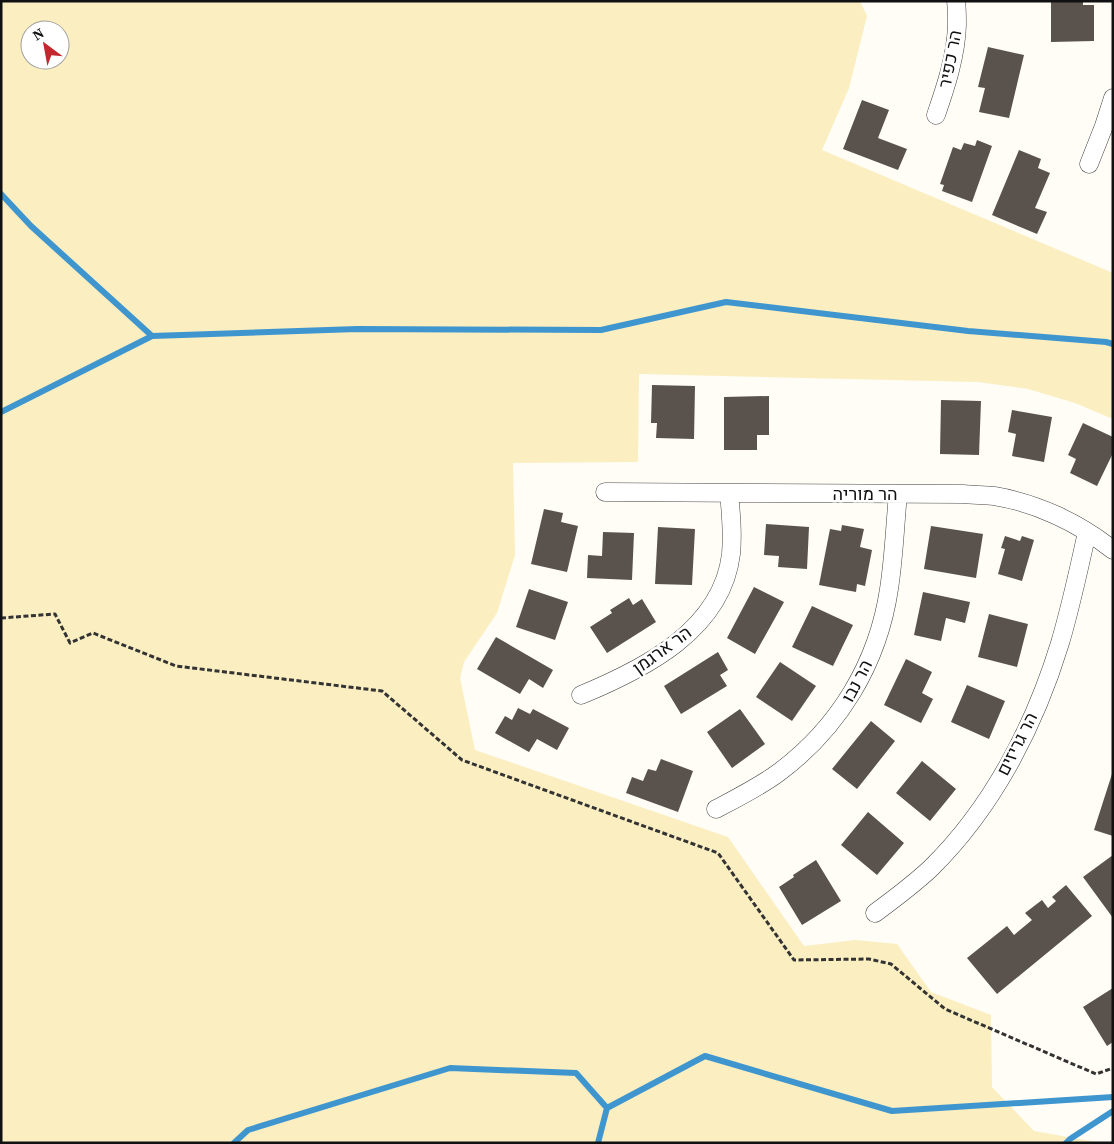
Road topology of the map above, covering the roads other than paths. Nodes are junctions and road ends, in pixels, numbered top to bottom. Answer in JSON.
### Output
{"nodes":[{"id":1,"x":956,"y":1,"type":"edge"},
{"id":2,"x":1113,"y":98,"type":"edge"},
{"id":3,"x":936,"y":115,"type":"dead end"},
{"id":4,"x":1089,"y":164,"type":"dead end"},
{"id":5,"x":605,"y":492,"type":"dead end"},
{"id":6,"x":728,"y":493,"type":"junction"},
{"id":7,"x":898,"y":494,"type":"junction"},
{"id":8,"x":1087,"y":532,"type":"junction"},
{"id":9,"x":1113,"y":550,"type":"edge"},
{"id":10,"x":581,"y":695,"type":"dead end"},
{"id":11,"x":716,"y":809,"type":"dead end"},
{"id":12,"x":875,"y":914,"type":"dead end"}],
"edges":[{"from":1,"to":3,"type":"street","name":"הר כפיר"},
{"from":2,"to":4,"type":"street"},
{"from":5,"to":6,"type":"street","name":"הר מוריה"},
{"from":6,"to":7,"type":"street","name":"הר מוריה"},
{"from":6,"to":10,"type":"street","name":"הר ארגמן"},
{"from":7,"to":8,"type":"street","name":"הר מוריה"},
{"from":7,"to":11,"type":"street","name":"הר נבו"},
{"from":8,"to":9,"type":"street","name":"הר מוריה"},
{"from":8,"to":12,"type":"street","name":"הר גריזים"}]}
